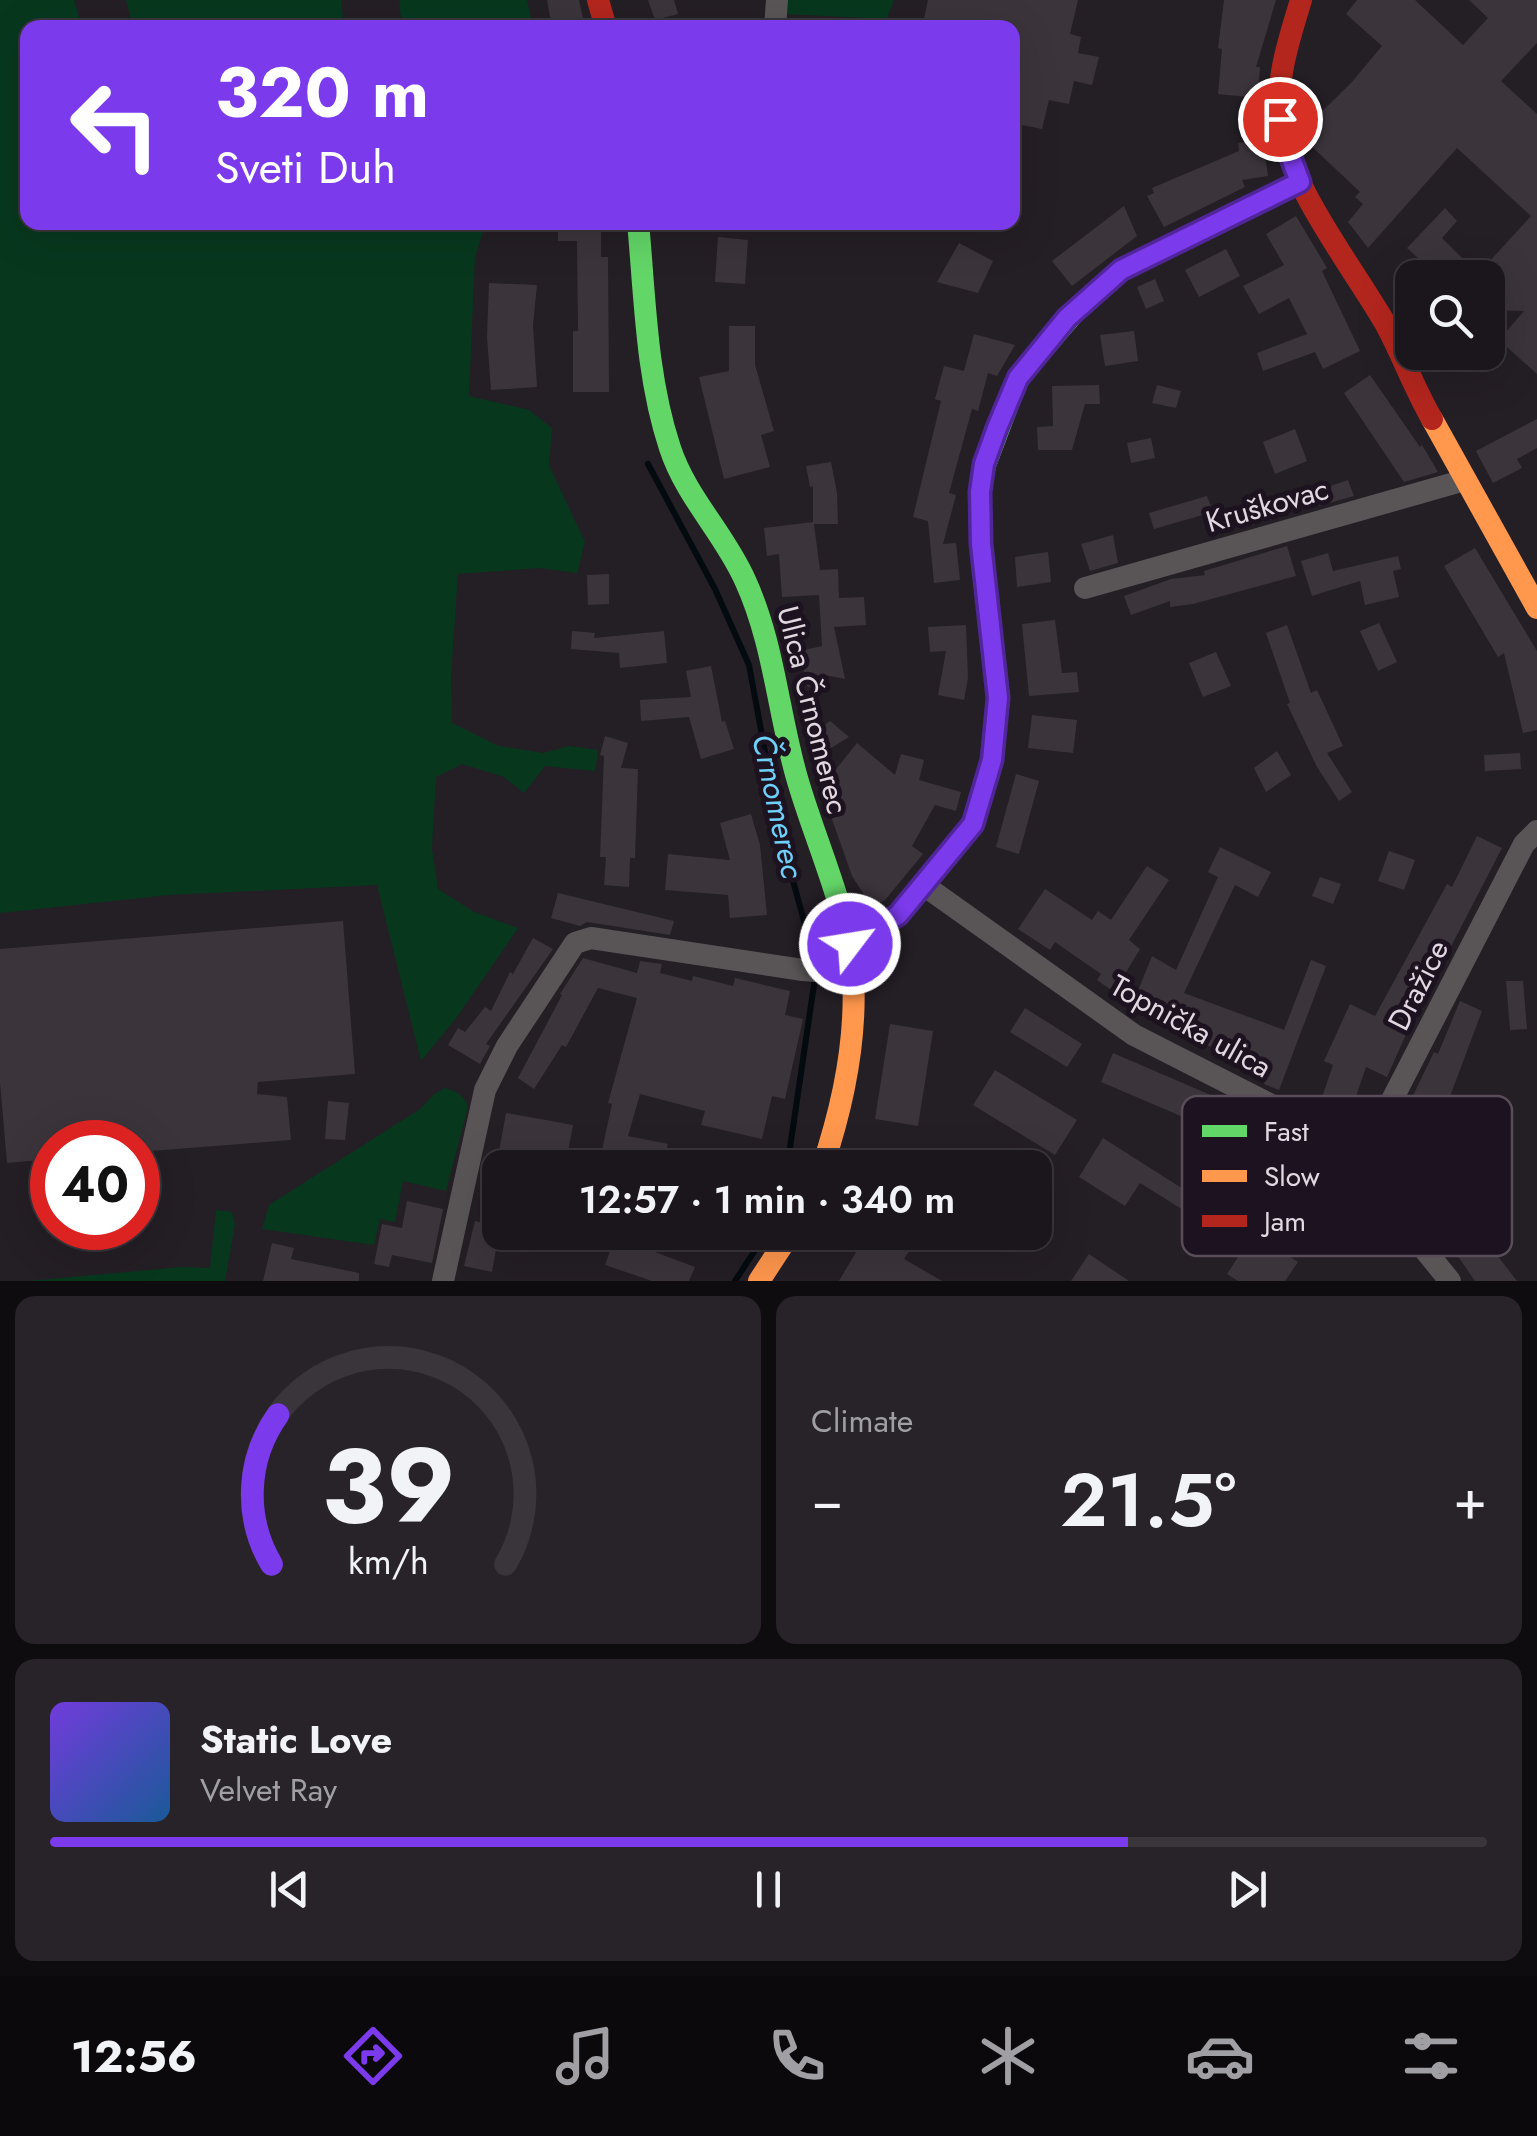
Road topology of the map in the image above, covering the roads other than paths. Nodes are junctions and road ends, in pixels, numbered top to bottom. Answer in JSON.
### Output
{"nodes":[{"id":1,"x":1301,"y":0,"type":"edge"},
{"id":2,"x":1300,"y":182,"type":"junction"},
{"id":3,"x":639,"y":230,"type":"edge"},
{"id":4,"x":1466,"y":480,"type":"junction"},
{"id":5,"x":1084,"y":588,"type":"dead end"},
{"id":6,"x":1537,"y":608,"type":"edge"},
{"id":7,"x":1537,"y":831,"type":"edge"},
{"id":8,"x":925,"y":886,"type":"junction"},
{"id":9,"x":850,"y":944,"type":"junction"},
{"id":10,"x":851,"y":974,"type":"junction"},
{"id":11,"x":1254,"y":1096,"type":"edge"},
{"id":12,"x":1395,"y":1096,"type":"edge"},
{"id":13,"x":827,"y":1150,"type":"edge"},
{"id":14,"x":780,"y":1250,"type":"edge"},
{"id":15,"x":1430,"y":1256,"type":"edge"},
{"id":16,"x":444,"y":1281,"type":"edge"},
{"id":17,"x":760,"y":1281,"type":"edge"},
{"id":18,"x":1450,"y":1281,"type":"edge"}],
"edges":[{"from":1,"to":2,"type":"street"},
{"from":2,"to":4,"type":"street"},
{"from":2,"to":8,"type":"street"},
{"from":3,"to":9,"type":"street","name":"Ulica Črnomerec"},
{"from":4,"to":5,"type":"street","name":"Kruškovac"},
{"from":4,"to":6,"type":"street"},
{"from":7,"to":12,"type":"street","name":"Dražice"},
{"from":8,"to":9,"type":"street"},
{"from":8,"to":11,"type":"street","name":"Topnička ulica"},
{"from":9,"to":10,"type":"street","name":"Ulica Črnomerec"},
{"from":10,"to":13,"type":"street","name":"Ulica Črnomerec"},
{"from":10,"to":16,"type":"street"},
{"from":14,"to":17,"type":"street"},
{"from":15,"to":18,"type":"street","name":"Topnička ulica"}]}
